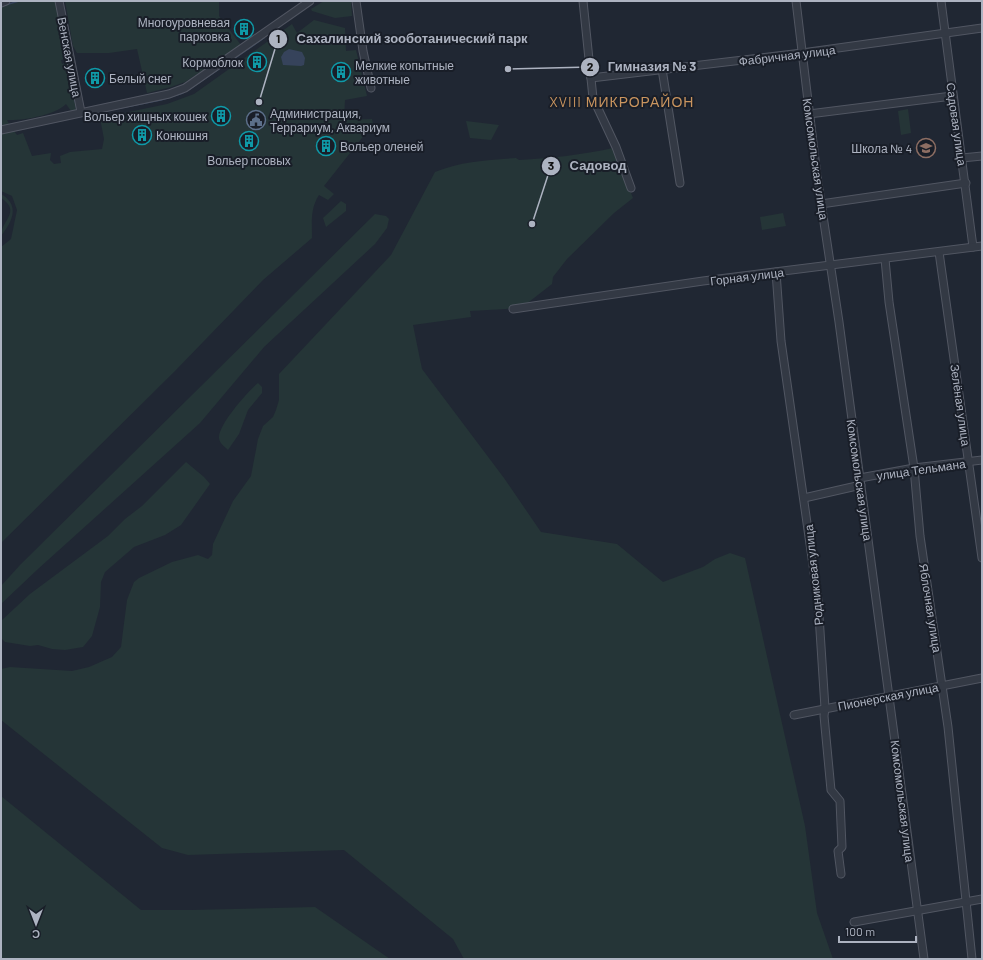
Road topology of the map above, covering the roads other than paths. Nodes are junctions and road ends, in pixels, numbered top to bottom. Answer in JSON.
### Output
{"nodes":[{"id":1,"x":6,"y":1,"type":"edge"},
{"id":2,"x":59,"y":1,"type":"edge"},
{"id":3,"x":310,"y":1,"type":"edge"},
{"id":4,"x":356,"y":1,"type":"edge"},
{"id":5,"x":583,"y":1,"type":"edge"},
{"id":6,"x":796,"y":1,"type":"edge"},
{"id":7,"x":941,"y":1,"type":"edge"},
{"id":8,"x":1,"y":3,"type":"edge"},
{"id":9,"x":982,"y":28,"type":"edge"},
{"id":10,"x":946,"y":33,"type":"junction"},
{"id":11,"x":802,"y":53,"type":"junction"},
{"id":12,"x":662,"y":70,"type":"junction"},
{"id":13,"x":591,"y":78,"type":"junction"},
{"id":14,"x":371,"y":88,"type":"dead end"},
{"id":15,"x":952,"y":96,"type":"junction"},
{"id":16,"x":81,"y":112,"type":"junction"},
{"id":17,"x":809,"y":114,"type":"junction"},
{"id":18,"x":1,"y":130,"type":"edge"},
{"id":19,"x":982,"y":156,"type":"edge"},
{"id":20,"x":962,"y":158,"type":"junction"},
{"id":21,"x":680,"y":183,"type":"dead end"},
{"id":22,"x":966,"y":183,"type":"junction"},
{"id":23,"x":631,"y":188,"type":"dead end"},
{"id":24,"x":821,"y":204,"type":"junction"},
{"id":25,"x":982,"y":246,"type":"edge"},
{"id":26,"x":973,"y":247,"type":"junction"},
{"id":27,"x":939,"y":252,"type":"junction"},
{"id":28,"x":885,"y":259,"type":"junction"},
{"id":29,"x":830,"y":266,"type":"junction"},
{"id":30,"x":776,"y":272,"type":"junction"},
{"id":31,"x":513,"y":309,"type":"dead end"},
{"id":32,"x":982,"y":460,"type":"edge"},
{"id":33,"x":969,"y":461,"type":"junction"},
{"id":34,"x":914,"y":468,"type":"junction"},
{"id":35,"x":860,"y":482,"type":"junction"},
{"id":36,"x":804,"y":498,"type":"junction"},
{"id":37,"x":982,"y":558,"type":"edge"},
{"id":38,"x":982,"y":678,"type":"edge"},
{"id":39,"x":943,"y":685,"type":"junction"},
{"id":40,"x":889,"y":696,"type":"junction"},
{"id":41,"x":825,"y":708,"type":"junction"},
{"id":42,"x":794,"y":715,"type":"dead end"},
{"id":43,"x":841,"y":874,"type":"dead end"},
{"id":44,"x":982,"y":900,"type":"edge"},
{"id":45,"x":967,"y":901,"type":"junction"},
{"id":46,"x":917,"y":910,"type":"junction"},
{"id":47,"x":854,"y":922,"type":"dead end"},
{"id":48,"x":924,"y":959,"type":"edge"},
{"id":49,"x":972,"y":959,"type":"edge"}],
"edges":[{"from":1,"to":8,"type":"street"},
{"from":2,"to":16,"type":"street","name":"Венская улица"},
{"from":3,"to":16,"type":"street"},
{"from":4,"to":14,"type":"street"},
{"from":5,"to":13,"type":"street"},
{"from":6,"to":11,"type":"street","name":"Комсомольская улица"},
{"from":7,"to":10,"type":"street","name":"Садовая улица"},
{"from":9,"to":10,"type":"street","name":"Фабричная улица"},
{"from":10,"to":11,"type":"street","name":"Фабричная улица"},
{"from":10,"to":15,"type":"street","name":"Садовая улица"},
{"from":11,"to":12,"type":"street","name":"Фабричная улица"},
{"from":11,"to":17,"type":"street","name":"Комсомольская улица"},
{"from":12,"to":13,"type":"street","name":"Фабричная улица"},
{"from":12,"to":21,"type":"street"},
{"from":13,"to":23,"type":"street"},
{"from":15,"to":17,"type":"street"},
{"from":15,"to":20,"type":"street","name":"Садовая улица"},
{"from":16,"to":18,"type":"street"},
{"from":17,"to":24,"type":"street","name":"Комсомольская улица"},
{"from":19,"to":20,"type":"street"},
{"from":20,"to":22,"type":"street","name":"Садовая улица"},
{"from":22,"to":24,"type":"street"},
{"from":22,"to":26,"type":"street","name":"Садовая улица"},
{"from":24,"to":29,"type":"street","name":"Комсомольская улица"},
{"from":25,"to":26,"type":"street","name":"Горная улица"},
{"from":26,"to":27,"type":"street","name":"Горная улица"},
{"from":27,"to":28,"type":"street","name":"Горная улица"},
{"from":27,"to":33,"type":"street","name":"Зелёная улица"},
{"from":28,"to":29,"type":"street","name":"Горная улица"},
{"from":28,"to":34,"type":"street","name":"Яблочная улица"},
{"from":29,"to":30,"type":"street","name":"Горная улица"},
{"from":29,"to":35,"type":"street","name":"Комсомольская улица"},
{"from":30,"to":31,"type":"street","name":"Горная улица"},
{"from":30,"to":36,"type":"street","name":"Родниковая улица"},
{"from":32,"to":33,"type":"street","name":"улица Тельмана"},
{"from":33,"to":34,"type":"street","name":"улица Тельмана"},
{"from":33,"to":37,"type":"street","name":"Зелёная улица"},
{"from":34,"to":35,"type":"street","name":"улица Тельмана"},
{"from":34,"to":39,"type":"street","name":"Яблочная улица"},
{"from":35,"to":36,"type":"street","name":"улица Тельмана"},
{"from":35,"to":40,"type":"street","name":"Комсомольская улица"},
{"from":36,"to":41,"type":"street","name":"Родниковая улица"},
{"from":38,"to":39,"type":"street","name":"Пионерская улица"},
{"from":39,"to":40,"type":"street","name":"Пионерская улица"},
{"from":39,"to":45,"type":"street","name":"Яблочная улица"},
{"from":40,"to":41,"type":"street","name":"Пионерская улица"},
{"from":40,"to":46,"type":"street","name":"Комсомольская улица"},
{"from":41,"to":42,"type":"street","name":"Пионерская улица"},
{"from":41,"to":43,"type":"street","name":"Родниковая улица"},
{"from":44,"to":45,"type":"street"},
{"from":45,"to":46,"type":"street"},
{"from":45,"to":49,"type":"street","name":"Яблочная улица"},
{"from":46,"to":47,"type":"street"},
{"from":46,"to":48,"type":"street","name":"Комсомольская улица"}]}
